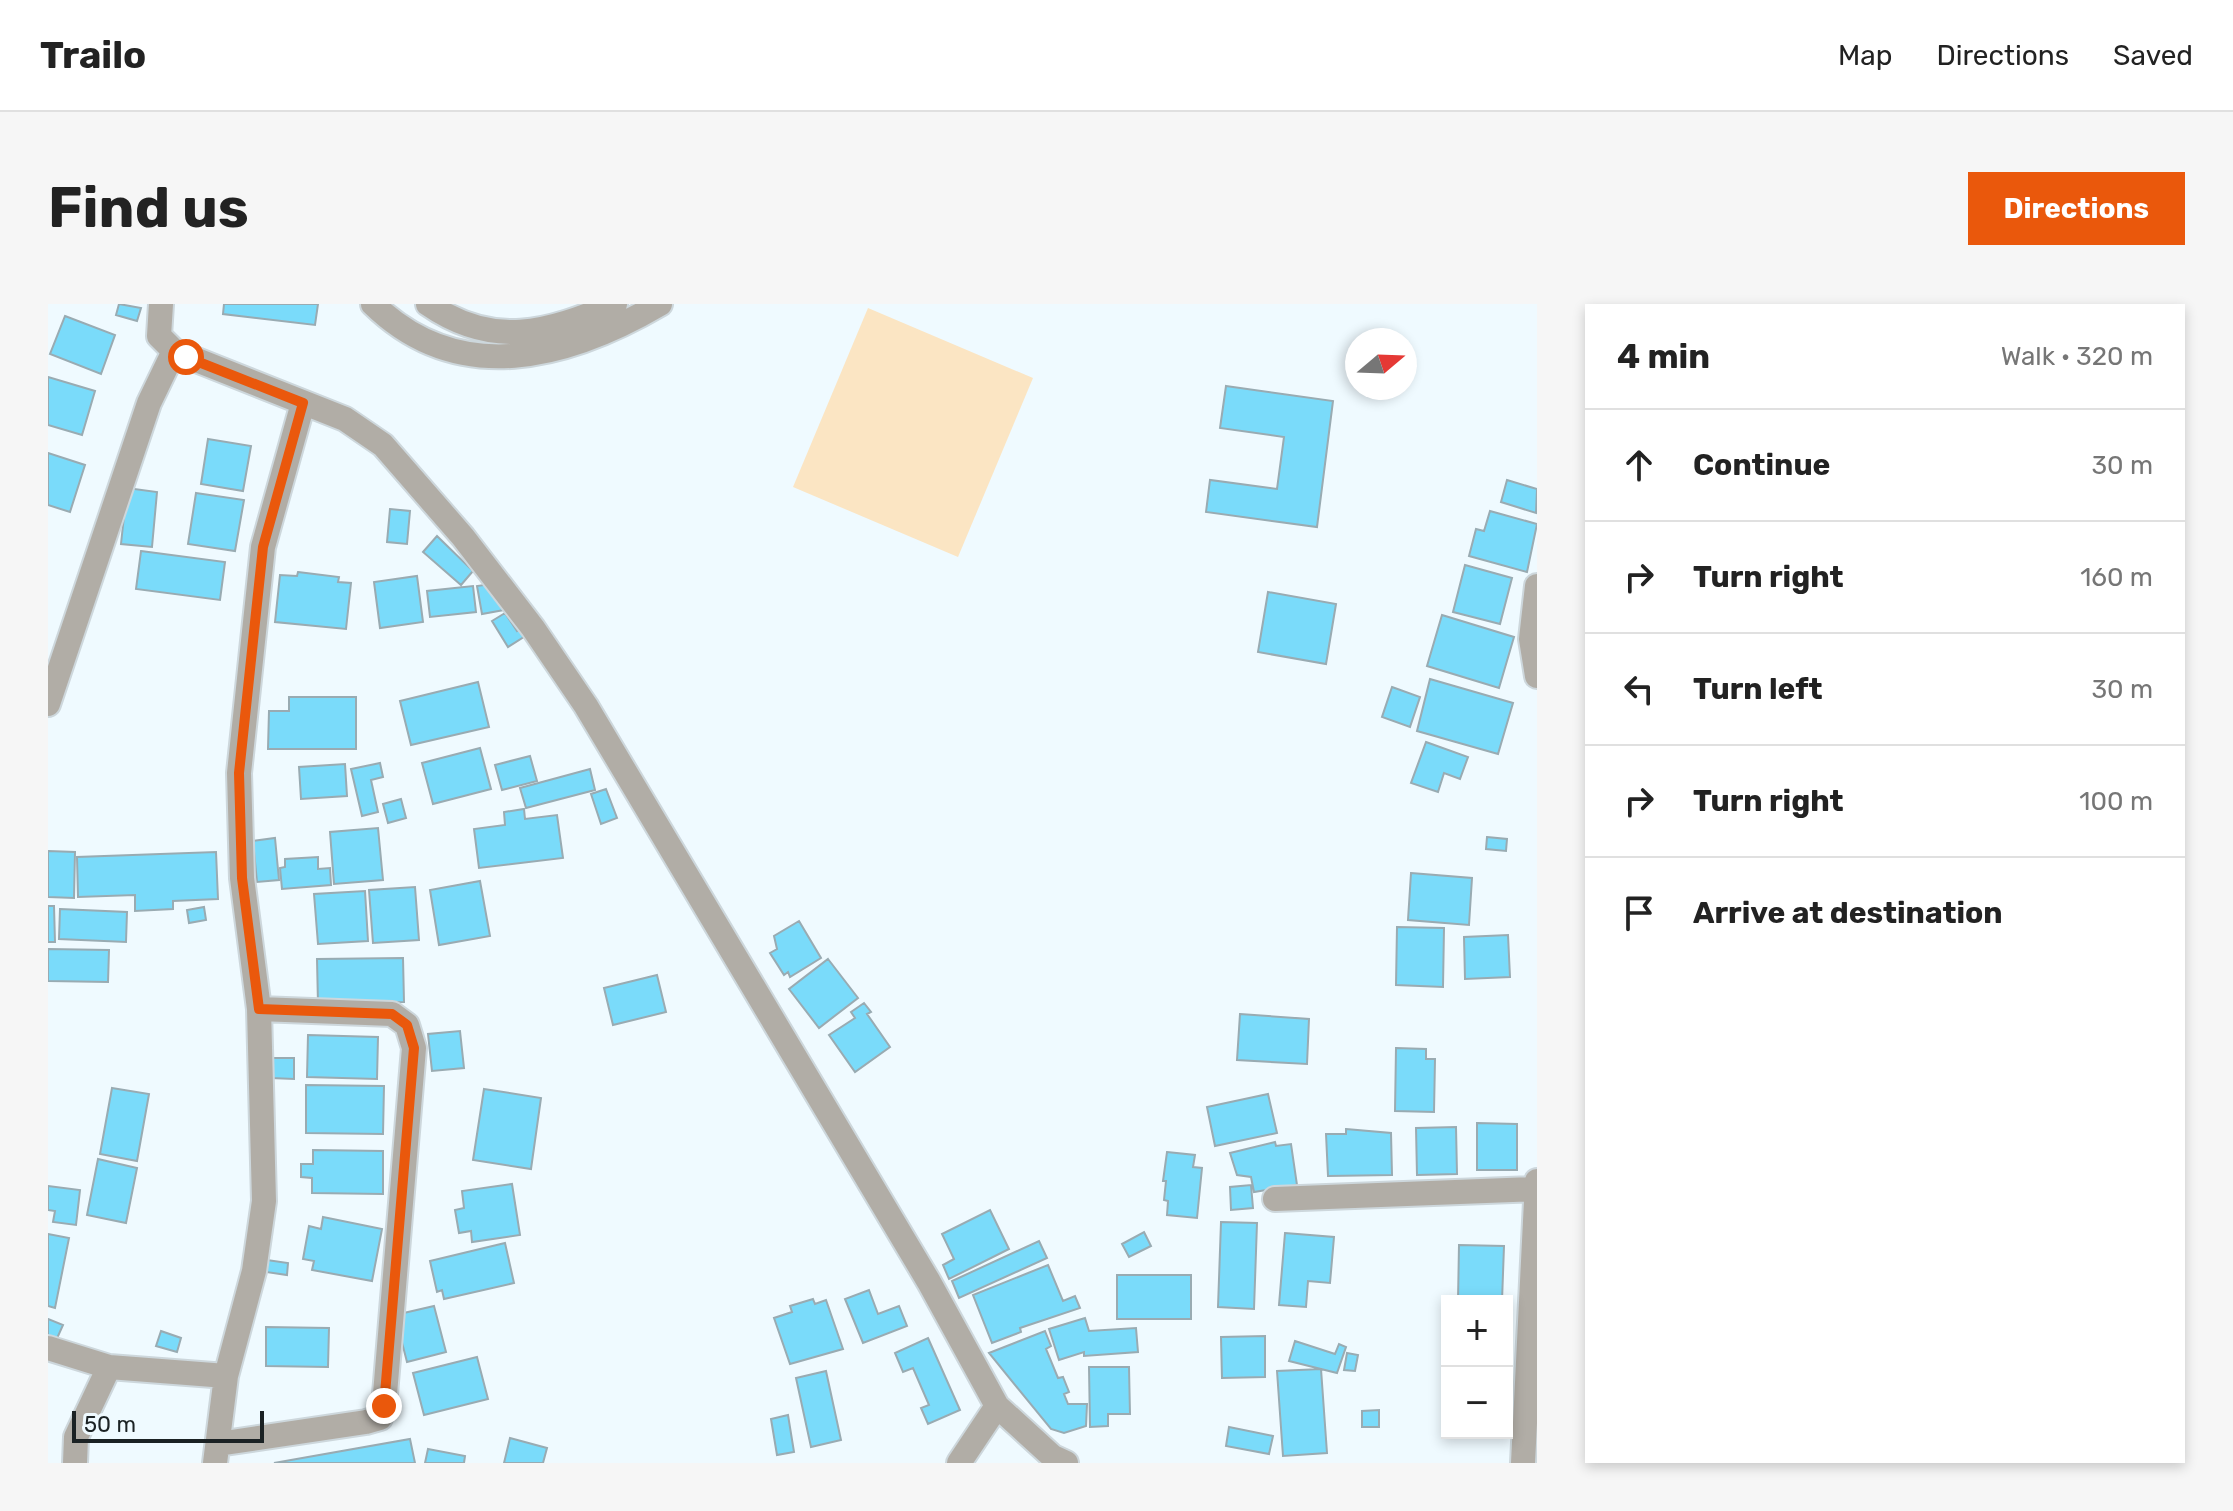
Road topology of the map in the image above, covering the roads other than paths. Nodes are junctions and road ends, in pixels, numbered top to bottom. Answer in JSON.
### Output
{"nodes":[{"id":1,"x":161,"y":304,"type":"edge"},
{"id":2,"x":373,"y":304,"type":"edge"},
{"id":3,"x":428,"y":304,"type":"edge"},
{"id":4,"x":615,"y":304,"type":"edge"},
{"id":5,"x":660,"y":304,"type":"edge"},
{"id":6,"x":174,"y":351,"type":"junction"},
{"id":7,"x":303,"y":403,"type":"junction"},
{"id":8,"x":1537,"y":586,"type":"edge"},
{"id":9,"x":1537,"y":676,"type":"edge"},
{"id":10,"x":48,"y":704,"type":"edge"},
{"id":11,"x":259,"y":1009,"type":"junction"},
{"id":12,"x":1537,"y":1181,"type":"edge"},
{"id":13,"x":1536,"y":1189,"type":"edge"},
{"id":14,"x":1275,"y":1199,"type":"dead end"},
{"id":15,"x":48,"y":1348,"type":"edge"},
{"id":16,"x":109,"y":1367,"type":"junction"},
{"id":17,"x":226,"y":1376,"type":"junction"},
{"id":18,"x":997,"y":1406,"type":"junction"},
{"id":19,"x":217,"y":1454,"type":"edge"},
{"id":20,"x":75,"y":1463,"type":"edge"},
{"id":21,"x":959,"y":1463,"type":"edge"},
{"id":22,"x":1066,"y":1463,"type":"edge"},
{"id":23,"x":1523,"y":1463,"type":"edge"}],
"edges":[{"from":1,"to":6,"type":"street"},
{"from":2,"to":5,"type":"street"},
{"from":3,"to":4,"type":"street"},
{"from":6,"to":7,"type":"street"},
{"from":6,"to":10,"type":"street"},
{"from":7,"to":11,"type":"street"},
{"from":7,"to":18,"type":"street"},
{"from":8,"to":9,"type":"street"},
{"from":11,"to":17,"type":"street"},
{"from":11,"to":19,"type":"street"},
{"from":12,"to":13,"type":"street"},
{"from":13,"to":14,"type":"street"},
{"from":13,"to":23,"type":"street"},
{"from":15,"to":16,"type":"street"},
{"from":16,"to":17,"type":"street"},
{"from":16,"to":20,"type":"street"},
{"from":17,"to":19,"type":"street"},
{"from":18,"to":21,"type":"street"},
{"from":18,"to":22,"type":"street"}]}
